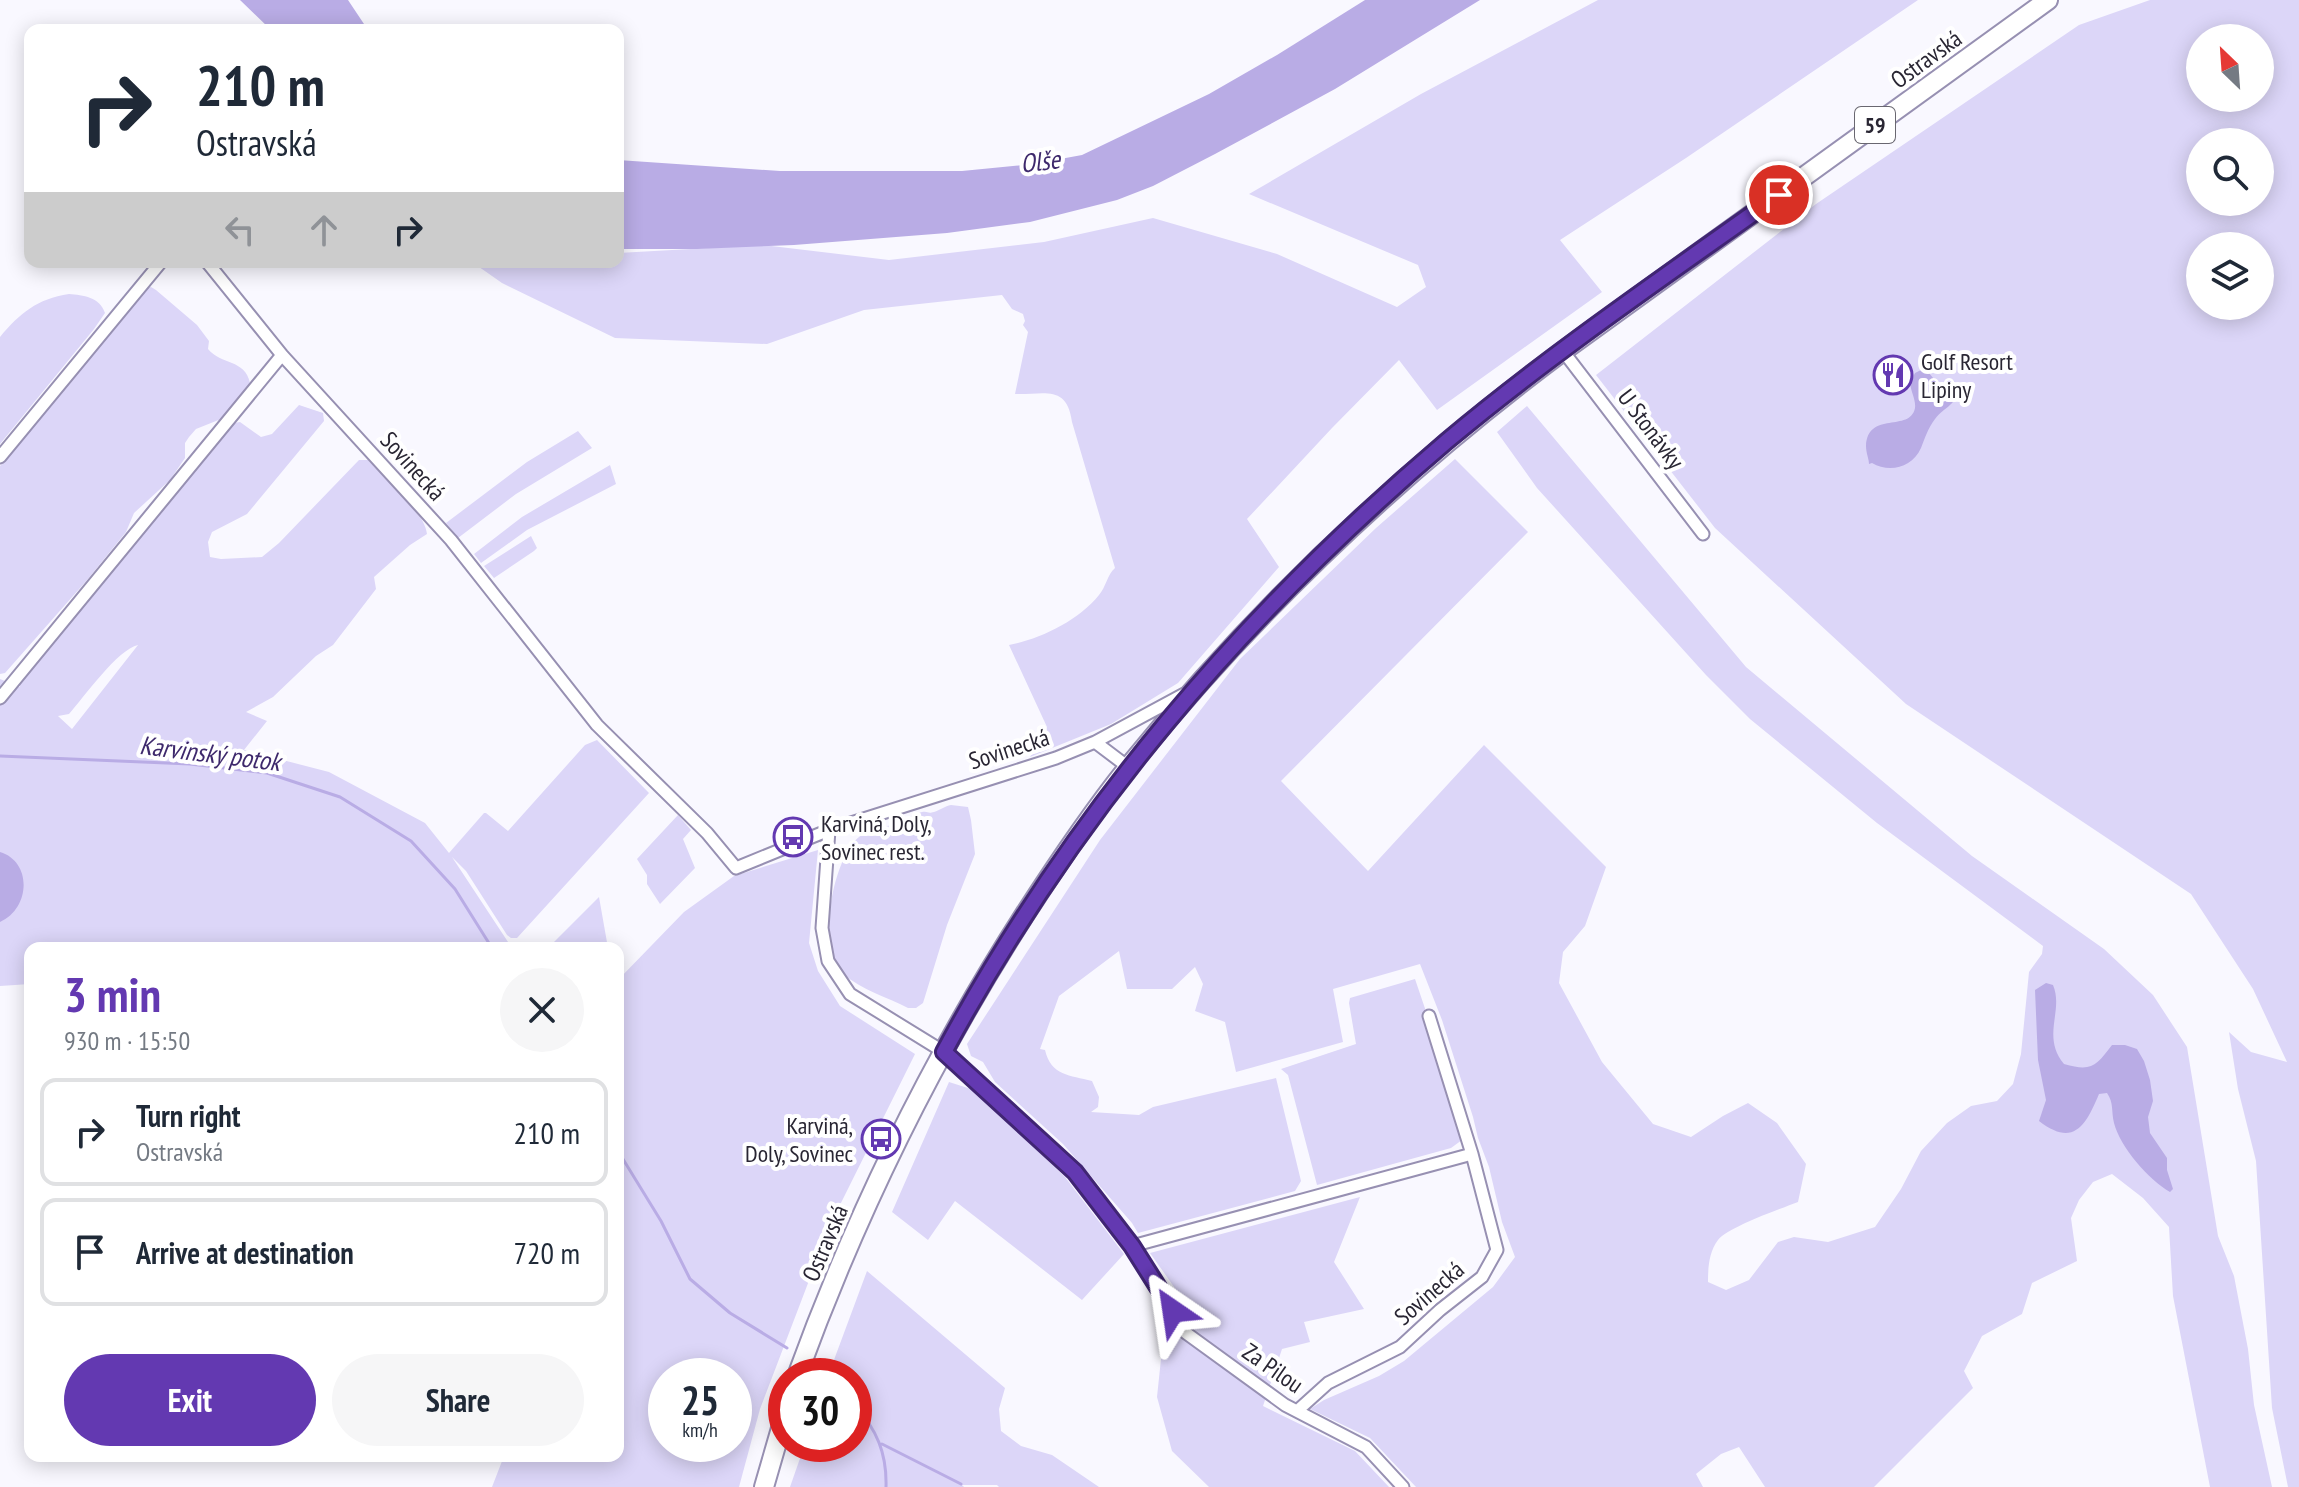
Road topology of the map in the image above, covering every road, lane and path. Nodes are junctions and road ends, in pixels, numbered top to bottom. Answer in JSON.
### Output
{"nodes":[{"id":1,"x":2048,"y":0,"type":"edge"},
{"id":2,"x":156,"y":268,"type":"edge"},
{"id":3,"x":212,"y":268,"type":"edge"},
{"id":4,"x":1563,"y":351,"type":"junction"},
{"id":5,"x":282,"y":355,"type":"junction"},
{"id":6,"x":0,"y":457,"type":"edge"},
{"id":7,"x":1703,"y":534,"type":"dead end"},
{"id":8,"x":1194,"y":688,"type":"junction"},
{"id":9,"x":0,"y":698,"type":"edge"},
{"id":10,"x":1095,"y":742,"type":"junction"},
{"id":11,"x":1128,"y":767,"type":"junction"},
{"id":12,"x":829,"y":830,"type":"junction"},
{"id":13,"x":1429,"y":1016,"type":"dead end"},
{"id":14,"x":944,"y":1052,"type":"junction"},
{"id":15,"x":1472,"y":1154,"type":"junction"},
{"id":16,"x":1132,"y":1246,"type":"junction"},
{"id":17,"x":804,"y":1358,"type":"edge"},
{"id":18,"x":1297,"y":1411,"type":"junction"},
{"id":19,"x":771,"y":1462,"type":"edge"},
{"id":20,"x":764,"y":1487,"type":"edge"},
{"id":21,"x":1403,"y":1487,"type":"edge"}],
"edges":[{"from":1,"to":4,"type":"main road","name":"Ostravská","number":"59"},
{"from":2,"to":6,"type":"street"},
{"from":3,"to":5,"type":"street"},
{"from":4,"to":7,"type":"street","name":"U Stonávky"},
{"from":4,"to":8,"type":"main road","name":"Ostravská","number":"59"},
{"from":5,"to":9,"type":"street"},
{"from":5,"to":12,"type":"street","name":"Sovinecká"},
{"from":8,"to":10,"type":"street","name":"Sovinecká"},
{"from":8,"to":11,"type":"main road","name":"Ostravská","number":"59"},
{"from":10,"to":11,"type":"street"},
{"from":10,"to":12,"type":"street","name":"Sovinecká"},
{"from":11,"to":14,"type":"main road","name":"Ostravská","number":"59"},
{"from":12,"to":14,"type":"street"},
{"from":13,"to":15,"type":"street","name":"Sovinecká"},
{"from":14,"to":16,"type":"street","name":"Za Pilou"},
{"from":14,"to":17,"type":"main road","name":"Ostravská","number":"59"},
{"from":15,"to":16,"type":"street"},
{"from":15,"to":18,"type":"street","name":"Sovinecká"},
{"from":16,"to":18,"type":"street","name":"Za Pilou"},
{"from":18,"to":21,"type":"street","name":"Za Pilou"},
{"from":19,"to":20,"type":"main road"}]}
